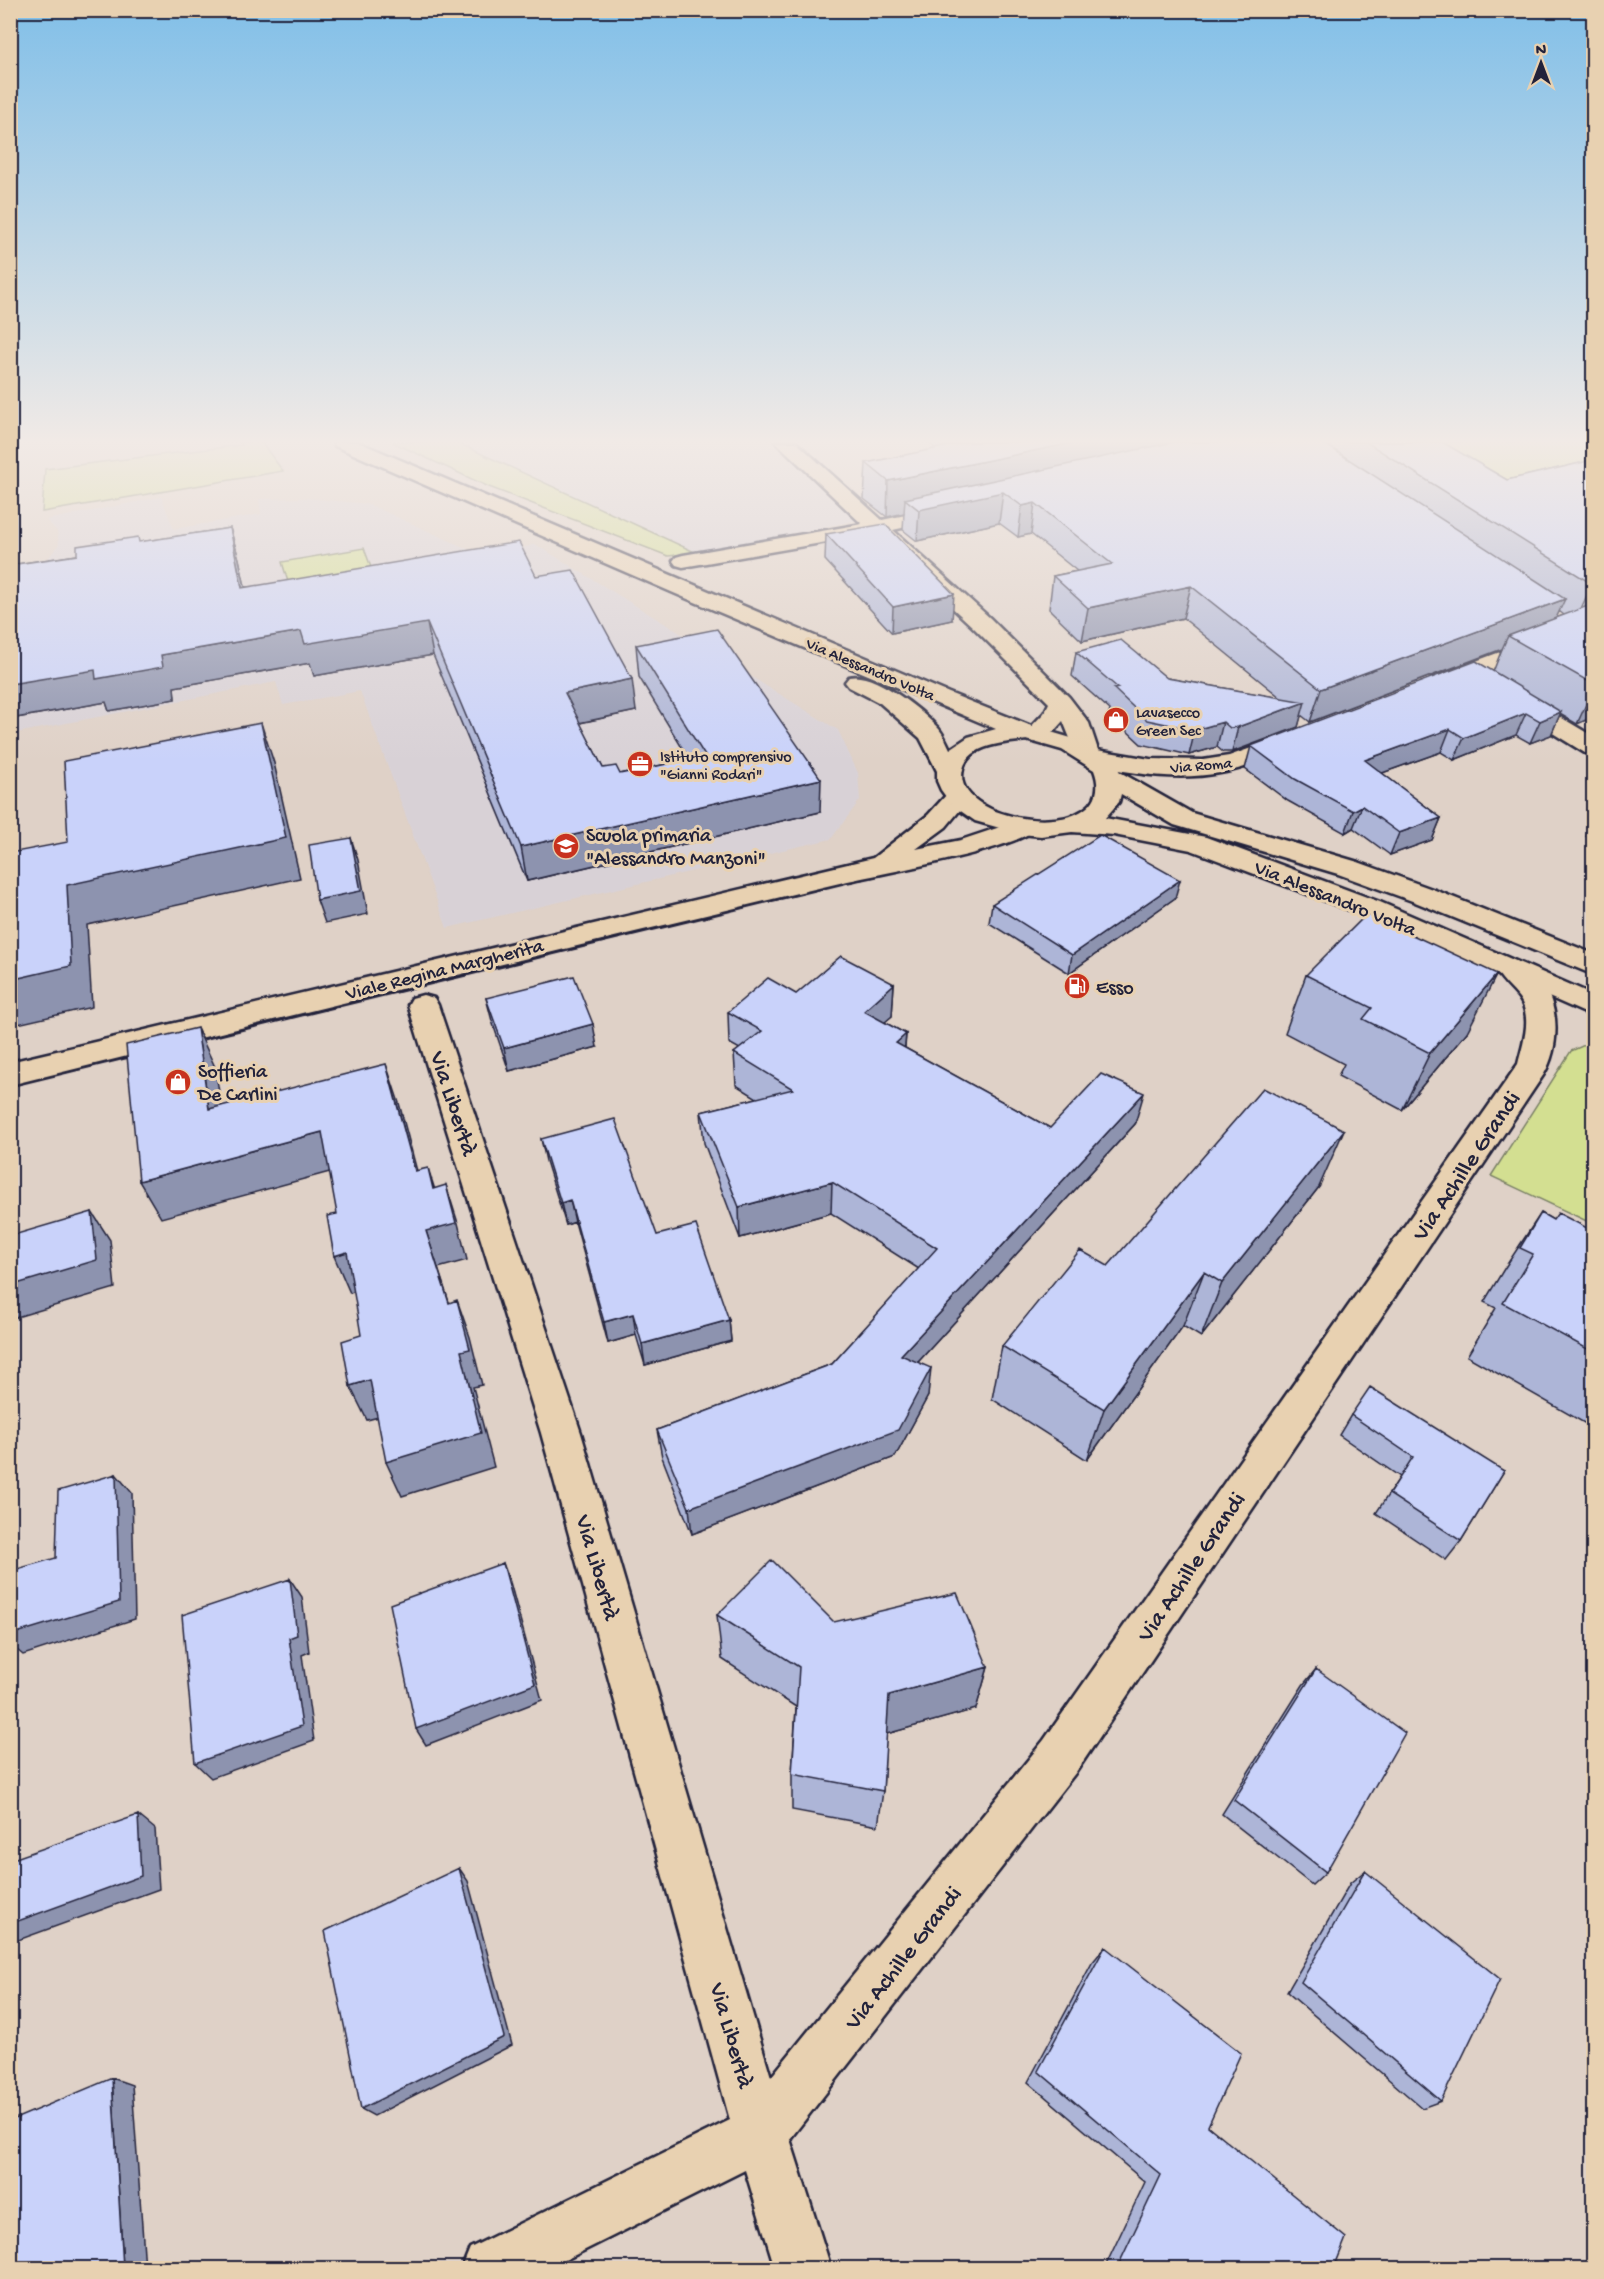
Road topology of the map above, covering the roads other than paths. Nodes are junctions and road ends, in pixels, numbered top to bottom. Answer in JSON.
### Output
{"nodes":[{"id":1,"x":585,"y":548,"type":"edge"},
{"id":2,"x":756,"y":548,"type":"edge"},
{"id":3,"x":901,"y":548,"type":"edge"},
{"id":4,"x":683,"y":561,"type":"dead end"},
{"id":5,"x":715,"y":605,"type":"junction"},
{"id":6,"x":1572,"y":625,"type":"edge"},
{"id":7,"x":1485,"y":682,"type":"junction"},
{"id":8,"x":1421,"y":690,"type":"edge"},
{"id":9,"x":1061,"y":702,"type":"junction"},
{"id":10,"x":1312,"y":732,"type":"edge"},
{"id":11,"x":1031,"y":734,"type":"junction"},
{"id":12,"x":1593,"y":748,"type":"edge"},
{"id":13,"x":1098,"y":763,"type":"junction"},
{"id":14,"x":949,"y":770,"type":"junction"},
{"id":15,"x":957,"y":798,"type":"junction"},
{"id":16,"x":1069,"y":824,"type":"junction"},
{"id":17,"x":1024,"y":827,"type":"junction"},
{"id":18,"x":879,"y":865,"type":"junction"},
{"id":19,"x":1593,"y":965,"type":"edge"},
{"id":20,"x":1512,"y":972,"type":"junction"},
{"id":21,"x":423,"y":1005,"type":"dead end"},
{"id":22,"x":1593,"y":1007,"type":"edge"},
{"id":23,"x":10,"y":1074,"type":"edge"},
{"id":24,"x":761,"y":2133,"type":"junction"},
{"id":25,"x":490,"y":2268,"type":"edge"},
{"id":26,"x":803,"y":2268,"type":"edge"}],
"edges":[{"from":1,"to":5,"type":"street","name":"Via Alessandro Volta"},
{"from":2,"to":4,"type":"street"},
{"from":3,"to":9,"type":"street"},
{"from":5,"to":11,"type":"street","name":"Via Alessandro Volta"},
{"from":5,"to":14,"type":"street","name":"Via Alessandro Volta"},
{"from":6,"to":7,"type":"street"},
{"from":7,"to":8,"type":"street"},
{"from":7,"to":12,"type":"street"},
{"from":9,"to":11,"type":"street"},
{"from":9,"to":13,"type":"street"},
{"from":10,"to":13,"type":"street","name":"Via Roma"},
{"from":11,"to":13,"type":"street"},
{"from":11,"to":14,"type":"street"},
{"from":13,"to":16,"type":"street"},
{"from":13,"to":19,"type":"street","name":"Via Alessandro Volta"},
{"from":14,"to":15,"type":"street"},
{"from":15,"to":17,"type":"street"},
{"from":15,"to":18,"type":"street","name":"Viale Regina Margherita"},
{"from":16,"to":17,"type":"street"},
{"from":16,"to":20,"type":"street","name":"Via Alessandro Volta"},
{"from":17,"to":18,"type":"street","name":"Viale Regina Margherita"},
{"from":18,"to":23,"type":"street","name":"Viale Regina Margherita"},
{"from":20,"to":22,"type":"street","name":"Via Alessandro Volta"},
{"from":20,"to":24,"type":"street","name":"Via Achille Grandi"},
{"from":21,"to":24,"type":"street","name":"Via Libertà"},
{"from":24,"to":25,"type":"street"},
{"from":24,"to":26,"type":"street","name":"Via Libertà"}]}
